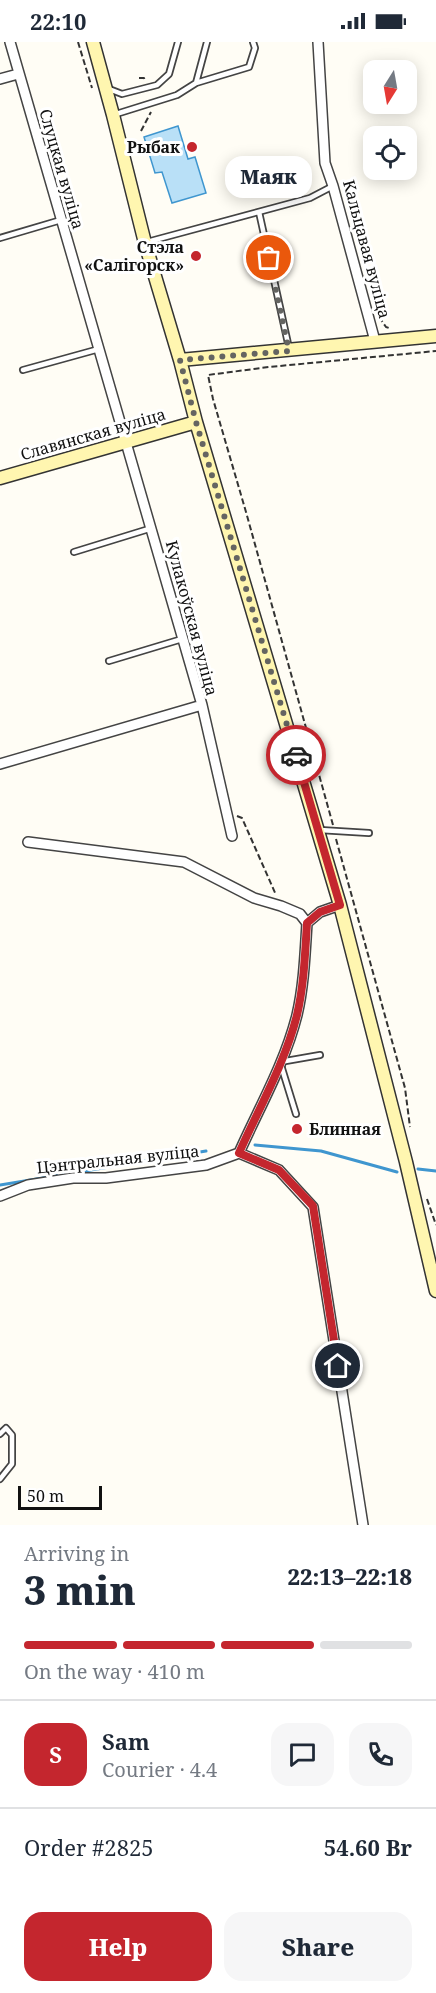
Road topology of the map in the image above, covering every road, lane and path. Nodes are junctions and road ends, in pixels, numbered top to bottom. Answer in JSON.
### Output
{"nodes":[{"id":1,"x":10,"y":42,"type":"edge"},
{"id":2,"x":93,"y":42,"type":"edge"},
{"id":3,"x":178,"y":42,"type":"edge"},
{"id":4,"x":207,"y":42,"type":"edge"},
{"id":5,"x":253,"y":42,"type":"edge"},
{"id":6,"x":318,"y":42,"type":"edge"},
{"id":7,"x":18,"y":74,"type":"junction"},
{"id":8,"x":0,"y":79,"type":"edge"},
{"id":9,"x":196,"y":83,"type":"junction"},
{"id":10,"x":106,"y":88,"type":"junction"},
{"id":11,"x":113,"y":115,"type":"junction"},
{"id":12,"x":333,"y":186,"type":"junction"},
{"id":13,"x":259,"y":212,"type":"junction"},
{"id":14,"x":61,"y":220,"type":"junction"},
{"id":15,"x":0,"y":238,"type":"edge"},
{"id":16,"x":145,"y":243,"type":"junction"},
{"id":17,"x":376,"y":311,"type":"dead end"},
{"id":18,"x":392,"y":329,"type":"dead end"},
{"id":19,"x":436,"y":336,"type":"edge"},
{"id":20,"x":375,"y":341,"type":"junction"},
{"id":21,"x":99,"y":349,"type":"junction"},
{"id":22,"x":289,"y":351,"type":"junction"},
{"id":23,"x":436,"y":351,"type":"edge"},
{"id":24,"x":180,"y":360,"type":"junction"},
{"id":25,"x":23,"y":370,"type":"dead end"},
{"id":26,"x":196,"y":422,"type":"junction"},
{"id":27,"x":126,"y":442,"type":"junction"},
{"id":28,"x":0,"y":478,"type":"edge"},
{"id":29,"x":152,"y":528,"type":"junction"},
{"id":30,"x":74,"y":552,"type":"dead end"},
{"id":31,"x":182,"y":639,"type":"junction"},
{"id":32,"x":108,"y":661,"type":"dead end"},
{"id":33,"x":202,"y":705,"type":"junction"},
{"id":34,"x":0,"y":764,"type":"edge"},
{"id":35,"x":225,"y":811,"type":"junction"},
{"id":36,"x":318,"y":830,"type":"junction"},
{"id":37,"x":334,"y":831,"type":"junction"},
{"id":38,"x":369,"y":833,"type":"dead end"},
{"id":39,"x":232,"y":836,"type":"dead end"},
{"id":40,"x":28,"y":842,"type":"dead end"},
{"id":41,"x":340,"y":905,"type":"junction"},
{"id":42,"x":281,"y":906,"type":"junction"},
{"id":43,"x":307,"y":923,"type":"junction"},
{"id":44,"x":320,"y":1054,"type":"dead end"},
{"id":45,"x":280,"y":1062,"type":"junction"},
{"id":46,"x":296,"y":1114,"type":"dead end"},
{"id":47,"x":410,"y":1129,"type":"dead end"},
{"id":48,"x":239,"y":1153,"type":"junction"},
{"id":49,"x":0,"y":1196,"type":"edge"},
{"id":50,"x":436,"y":1291,"type":"edge"},
{"id":51,"x":0,"y":1434,"type":"edge"},
{"id":52,"x":0,"y":1479,"type":"edge"},
{"id":53,"x":363,"y":1525,"type":"edge"}],
"edges":[{"from":1,"to":7,"type":"street","name":"Слуцкая вуліца"},
{"from":2,"to":10,"type":"main road"},
{"from":3,"to":10,"type":"lane"},
{"from":4,"to":9,"type":"lane"},
{"from":5,"to":9,"type":"lane"},
{"from":6,"to":12,"type":"street","name":"Кальцавая вуліца"},
{"from":7,"to":8,"type":"street"},
{"from":7,"to":14,"type":"street","name":"Слуцкая вуліца"},
{"from":9,"to":11,"type":"lane"},
{"from":10,"to":11,"type":"main road"},
{"from":11,"to":16,"type":"main road"},
{"from":12,"to":13,"type":"lane"},
{"from":12,"to":20,"type":"street","name":"Кальцавая вуліца"},
{"from":13,"to":16,"type":"lane"},
{"from":13,"to":22,"type":"lane"},
{"from":14,"to":15,"type":"lane"},
{"from":14,"to":21,"type":"street","name":"Слуцкая вуліца"},
{"from":16,"to":24,"type":"main road"},
{"from":17,"to":18,"type":"path"},
{"from":19,"to":20,"type":"main road"},
{"from":20,"to":22,"type":"main road","name":"Кальцавая вуліца"},
{"from":21,"to":25,"type":"lane"},
{"from":21,"to":27,"type":"street","name":"Слуцкая вуліца"},
{"from":22,"to":24,"type":"main road","name":"Кальцавая вуліца"},
{"from":23,"to":37,"type":"path"},
{"from":24,"to":26,"type":"main road"},
{"from":26,"to":27,"type":"main road","name":"Славянская вуліца"},
{"from":26,"to":36,"type":"main road"},
{"from":27,"to":28,"type":"main road","name":"Славянская вуліца"},
{"from":27,"to":29,"type":"street","name":"Кулакоўская вуліца"},
{"from":29,"to":30,"type":"lane"},
{"from":29,"to":31,"type":"street","name":"Кулакоўская вуліца"},
{"from":31,"to":32,"type":"lane"},
{"from":31,"to":33,"type":"street","name":"Кулакоўская вуліца"},
{"from":33,"to":34,"type":"street","name":"Кулакоўская вуліца"},
{"from":33,"to":35,"type":"street"},
{"from":35,"to":39,"type":"street"},
{"from":35,"to":42,"type":"path"},
{"from":36,"to":37,"type":"lane"},
{"from":36,"to":41,"type":"main road"},
{"from":37,"to":38,"type":"lane"},
{"from":37,"to":47,"type":"path"},
{"from":40,"to":42,"type":"street"},
{"from":41,"to":43,"type":"street"},
{"from":41,"to":50,"type":"main road"},
{"from":42,"to":43,"type":"street"},
{"from":43,"to":45,"type":"street"},
{"from":44,"to":45,"type":"lane"},
{"from":45,"to":46,"type":"lane"},
{"from":45,"to":48,"type":"street"},
{"from":48,"to":49,"type":"street","name":"Цэнтральная вуліца"},
{"from":48,"to":53,"type":"street"},
{"from":51,"to":52,"type":"lane"}]}
